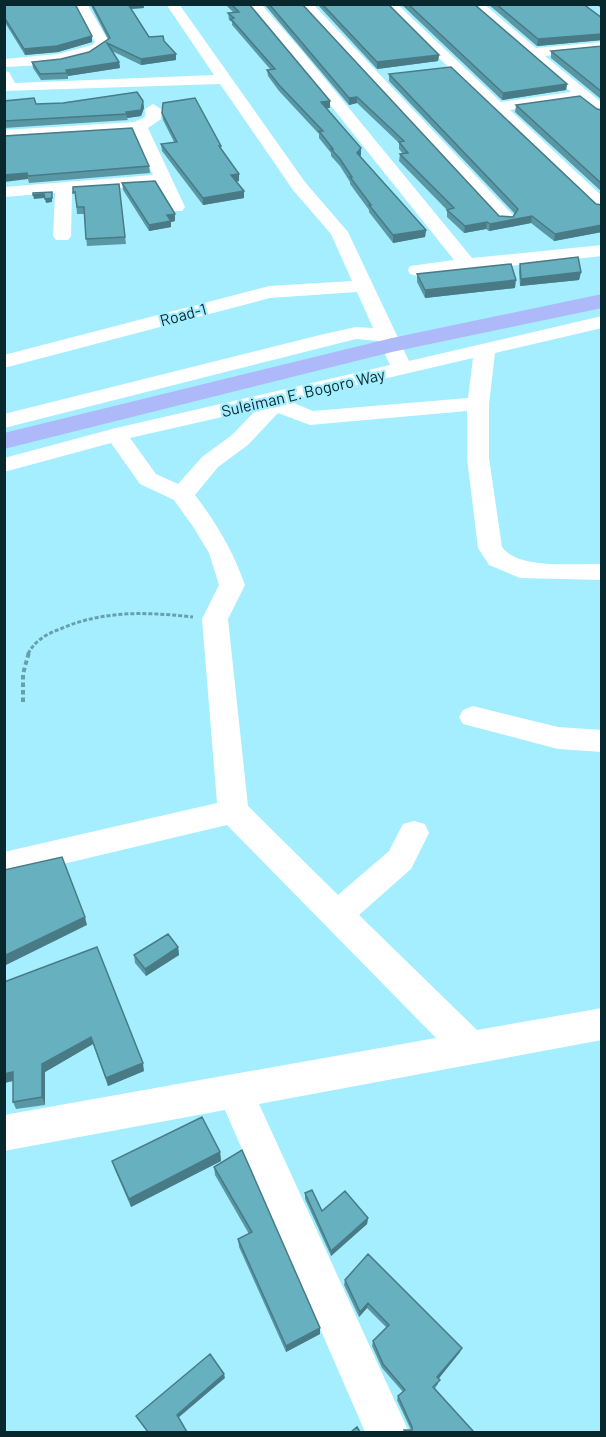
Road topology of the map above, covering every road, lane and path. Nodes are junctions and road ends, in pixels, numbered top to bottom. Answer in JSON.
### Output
{"nodes":[{"id":1,"x":80,"y":4,"type":"edge"},
{"id":2,"x":172,"y":4,"type":"edge"},
{"id":3,"x":253,"y":4,"type":"edge"},
{"id":4,"x":305,"y":4,"type":"edge"},
{"id":5,"x":389,"y":4,"type":"edge"},
{"id":6,"x":475,"y":4,"type":"edge"},
{"id":7,"x":602,"y":46,"type":"edge"},
{"id":8,"x":532,"y":53,"type":"junction"},
{"id":9,"x":4,"y":63,"type":"edge"},
{"id":10,"x":456,"y":66,"type":"junction"},
{"id":11,"x":435,"y":69,"type":"edge"},
{"id":12,"x":393,"y":74,"type":"edge"},
{"id":13,"x":372,"y":76,"type":"junction"},
{"id":14,"x":224,"y":79,"type":"junction"},
{"id":15,"x":6,"y":84,"type":"edge"},
{"id":16,"x":583,"y":95,"type":"junction"},
{"id":17,"x":500,"y":107,"type":"junction"},
{"id":18,"x":153,"y":109,"type":"dead end"},
{"id":19,"x":602,"y":111,"type":"edge"},
{"id":20,"x":136,"y":127,"type":"junction"},
{"id":21,"x":4,"y":135,"type":"edge"},
{"id":22,"x":163,"y":180,"type":"junction"},
{"id":23,"x":64,"y":188,"type":"junction"},
{"id":24,"x":4,"y":192,"type":"edge"},
{"id":25,"x":602,"y":206,"type":"edge"},
{"id":26,"x":176,"y":207,"type":"dead end"},
{"id":27,"x":506,"y":218,"type":"edge"},
{"id":28,"x":62,"y":236,"type":"dead end"},
{"id":29,"x":602,"y":250,"type":"edge"},
{"id":30,"x":467,"y":264,"type":"junction"},
{"id":31,"x":417,"y":270,"type":"dead end"},
{"id":32,"x":365,"y":286,"type":"junction"},
{"id":33,"x":602,"y":301,"type":"edge"},
{"id":34,"x":602,"y":322,"type":"edge"},
{"id":35,"x":389,"y":340,"type":"junction"},
{"id":36,"x":485,"y":348,"type":"junction"},
{"id":37,"x":4,"y":362,"type":"edge"},
{"id":38,"x":402,"y":369,"type":"junction"},
{"id":39,"x":271,"y":402,"type":"junction"},
{"id":40,"x":477,"y":404,"type":"junction"},
{"id":41,"x":4,"y":421,"type":"edge"},
{"id":42,"x":116,"y":435,"type":"junction"},
{"id":43,"x":4,"y":441,"type":"edge"},
{"id":44,"x":4,"y":465,"type":"edge"},
{"id":45,"x":182,"y":495,"type":"junction"},
{"id":46,"x":602,"y":572,"type":"edge"},
{"id":47,"x":215,"y":619,"type":"junction"},
{"id":48,"x":23,"y":702,"type":"dead end"},
{"id":49,"x":473,"y":717,"type":"dead end"},
{"id":50,"x":602,"y":741,"type":"edge"},
{"id":51,"x":233,"y":811,"type":"junction"},
{"id":52,"x":414,"y":833,"type":"dead end"},
{"id":53,"x":4,"y":865,"type":"edge"},
{"id":54,"x":337,"y":915,"type":"junction"},
{"id":55,"x":602,"y":1024,"type":"edge"},
{"id":56,"x":469,"y":1047,"type":"junction"},
{"id":57,"x":234,"y":1090,"type":"junction"},
{"id":58,"x":4,"y":1132,"type":"edge"},
{"id":59,"x":387,"y":1432,"type":"edge"}],
"edges":[{"from":1,"to":9,"type":"street"},
{"from":2,"to":14,"type":"street"},
{"from":3,"to":30,"type":"street"},
{"from":4,"to":13,"type":"street"},
{"from":5,"to":10,"type":"street"},
{"from":6,"to":8,"type":"street"},
{"from":7,"to":8,"type":"street"},
{"from":8,"to":16,"type":"street"},
{"from":10,"to":11,"type":"street"},
{"from":10,"to":17,"type":"street"},
{"from":12,"to":13,"type":"street"},
{"from":13,"to":27,"type":"street"},
{"from":14,"to":15,"type":"street"},
{"from":14,"to":32,"type":"street"},
{"from":16,"to":17,"type":"street"},
{"from":16,"to":19,"type":"street"},
{"from":17,"to":25,"type":"street"},
{"from":18,"to":20,"type":"street"},
{"from":20,"to":21,"type":"street"},
{"from":20,"to":22,"type":"street"},
{"from":22,"to":23,"type":"street"},
{"from":22,"to":26,"type":"street"},
{"from":23,"to":24,"type":"street"},
{"from":23,"to":28,"type":"street"},
{"from":29,"to":30,"type":"street"},
{"from":30,"to":31,"type":"street"},
{"from":32,"to":35,"type":"street"},
{"from":32,"to":37,"type":"street","name":"Road-1"},
{"from":33,"to":35,"type":"main road","name":"Suleiman E. Bogoro Way"},
{"from":34,"to":36,"type":"street","name":"Suleiman E. Bogoro Way"},
{"from":35,"to":38,"type":"street"},
{"from":35,"to":41,"type":"street"},
{"from":35,"to":43,"type":"main road","name":"Suleiman E. Bogoro Way"},
{"from":36,"to":38,"type":"street","name":"Suleiman E. Bogoro Way"},
{"from":36,"to":40,"type":"street"},
{"from":38,"to":39,"type":"street","name":"Suleiman E. Bogoro Way"},
{"from":39,"to":40,"type":"street"},
{"from":39,"to":42,"type":"street","name":"Suleiman E. Bogoro Way"},
{"from":39,"to":45,"type":"street"},
{"from":40,"to":46,"type":"street"},
{"from":42,"to":44,"type":"street","name":"Suleiman E. Bogoro Way"},
{"from":42,"to":45,"type":"street"},
{"from":45,"to":47,"type":"street"},
{"from":47,"to":48,"type":"path"},
{"from":47,"to":51,"type":"street"},
{"from":49,"to":50,"type":"street"},
{"from":51,"to":53,"type":"street"},
{"from":51,"to":54,"type":"street"},
{"from":52,"to":54,"type":"street"},
{"from":54,"to":56,"type":"street"},
{"from":55,"to":56,"type":"street"},
{"from":56,"to":57,"type":"street"},
{"from":57,"to":58,"type":"street"},
{"from":57,"to":59,"type":"street"}]}
